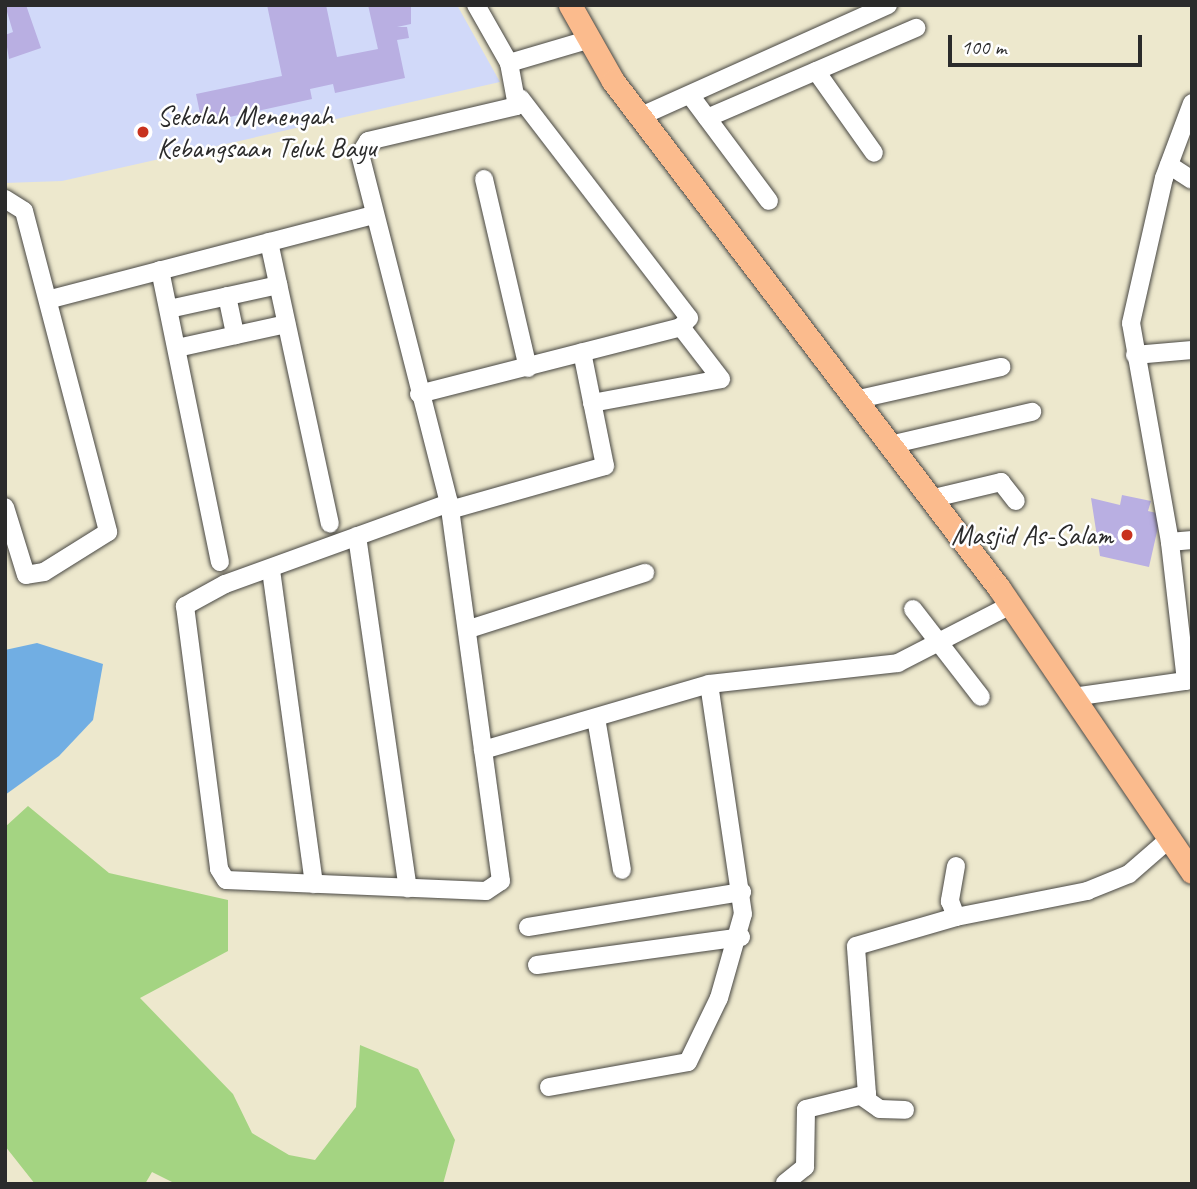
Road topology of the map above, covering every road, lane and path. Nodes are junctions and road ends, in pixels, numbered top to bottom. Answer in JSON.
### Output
{"nodes":[{"id":1,"x":476,"y":5,"type":"edge"},
{"id":2,"x":570,"y":5,"type":"edge"},
{"id":3,"x":888,"y":5,"type":"edge"},
{"id":4,"x":916,"y":28,"type":"dead end"},
{"id":5,"x":587,"y":40,"type":"junction"},
{"id":6,"x":526,"y":58,"type":"junction"},
{"id":7,"x":816,"y":71,"type":"junction"},
{"id":8,"x":690,"y":94,"type":"junction"},
{"id":9,"x":520,"y":98,"type":"junction"},
{"id":10,"x":1192,"y":103,"type":"edge"},
{"id":11,"x":639,"y":117,"type":"junction"},
{"id":12,"x":707,"y":118,"type":"junction"},
{"id":13,"x":874,"y":153,"type":"dead end"},
{"id":14,"x":1169,"y":165,"type":"junction"},
{"id":15,"x":484,"y":179,"type":"dead end"},
{"id":16,"x":1192,"y":180,"type":"edge"},
{"id":17,"x":5,"y":199,"type":"edge"},
{"id":18,"x":769,"y":201,"type":"dead end"},
{"id":19,"x":373,"y":215,"type":"junction"},
{"id":20,"x":269,"y":242,"type":"junction"},
{"id":21,"x":160,"y":270,"type":"junction"},
{"id":22,"x":278,"y":285,"type":"junction"},
{"id":23,"x":227,"y":296,"type":"junction"},
{"id":24,"x":51,"y":299,"type":"junction"},
{"id":25,"x":169,"y":309,"type":"junction"},
{"id":26,"x":286,"y":324,"type":"junction"},
{"id":27,"x":681,"y":327,"type":"junction"},
{"id":28,"x":235,"y":335,"type":"junction"},
{"id":29,"x":177,"y":348,"type":"junction"},
{"id":30,"x":1192,"y":350,"type":"edge"},
{"id":31,"x":582,"y":352,"type":"junction"},
{"id":32,"x":1135,"y":355,"type":"junction"},
{"id":33,"x":1001,"y":367,"type":"dead end"},
{"id":34,"x":528,"y":368,"type":"junction"},
{"id":35,"x":419,"y":394,"type":"junction"},
{"id":36,"x":859,"y":399,"type":"junction"},
{"id":37,"x":592,"y":403,"type":"junction"},
{"id":38,"x":1032,"y":412,"type":"dead end"},
{"id":39,"x":894,"y":444,"type":"junction"},
{"id":40,"x":934,"y":498,"type":"junction"},
{"id":41,"x":1016,"y":501,"type":"dead end"},
{"id":42,"x":5,"y":506,"type":"edge"},
{"id":43,"x":449,"y":507,"type":"junction"},
{"id":44,"x":330,"y":523,"type":"dead end"},
{"id":45,"x":357,"y":536,"type":"junction"},
{"id":46,"x":1192,"y":540,"type":"edge"},
{"id":47,"x":1170,"y":542,"type":"junction"},
{"id":48,"x":220,"y":562,"type":"dead end"},
{"id":49,"x":271,"y":570,"type":"junction"},
{"id":50,"x":645,"y":573,"type":"dead end"},
{"id":51,"x":1011,"y":605,"type":"junction"},
{"id":52,"x":913,"y":609,"type":"dead end"},
{"id":53,"x":1185,"y":625,"type":"edge"},
{"id":54,"x":469,"y":629,"type":"junction"},
{"id":55,"x":940,"y":646,"type":"junction"},
{"id":56,"x":709,"y":684,"type":"junction"},
{"id":57,"x":981,"y":697,"type":"dead end"},
{"id":58,"x":1073,"y":697,"type":"junction"},
{"id":59,"x":596,"y":718,"type":"junction"},
{"id":60,"x":483,"y":750,"type":"junction"},
{"id":61,"x":1167,"y":841,"type":"junction"},
{"id":62,"x":956,"y":866,"type":"dead end"},
{"id":63,"x":622,"y":870,"type":"dead end"},
{"id":64,"x":1192,"y":872,"type":"edge"},
{"id":65,"x":314,"y":884,"type":"junction"},
{"id":66,"x":408,"y":888,"type":"junction"},
{"id":67,"x":742,"y":892,"type":"junction"},
{"id":68,"x":956,"y":917,"type":"junction"},
{"id":69,"x":528,"y":927,"type":"dead end"},
{"id":70,"x":741,"y":937,"type":"junction"},
{"id":71,"x":537,"y":965,"type":"dead end"},
{"id":72,"x":549,"y":1087,"type":"dead end"},
{"id":73,"x":864,"y":1098,"type":"junction"},
{"id":74,"x":905,"y":1110,"type":"dead end"},
{"id":75,"x":785,"y":1183,"type":"edge"}],
"edges":[{"from":1,"to":6,"type":"street"},
{"from":2,"to":5,"type":"main road"},
{"from":3,"to":8,"type":"street"},
{"from":4,"to":7,"type":"street"},
{"from":5,"to":6,"type":"street"},
{"from":5,"to":11,"type":"main road"},
{"from":6,"to":9,"type":"street"},
{"from":7,"to":12,"type":"street"},
{"from":7,"to":13,"type":"street"},
{"from":8,"to":11,"type":"street"},
{"from":8,"to":12,"type":"street"},
{"from":9,"to":19,"type":"street"},
{"from":9,"to":27,"type":"street"},
{"from":10,"to":14,"type":"street"},
{"from":11,"to":36,"type":"main road"},
{"from":12,"to":18,"type":"street"},
{"from":14,"to":16,"type":"street"},
{"from":14,"to":32,"type":"street"},
{"from":15,"to":34,"type":"street"},
{"from":17,"to":24,"type":"street"},
{"from":19,"to":20,"type":"street"},
{"from":19,"to":35,"type":"street"},
{"from":20,"to":21,"type":"street"},
{"from":20,"to":22,"type":"street"},
{"from":21,"to":24,"type":"street"},
{"from":21,"to":25,"type":"street"},
{"from":22,"to":23,"type":"street"},
{"from":22,"to":26,"type":"street"},
{"from":23,"to":25,"type":"street"},
{"from":23,"to":28,"type":"street"},
{"from":24,"to":42,"type":"street"},
{"from":25,"to":29,"type":"street"},
{"from":26,"to":28,"type":"street"},
{"from":26,"to":44,"type":"street"},
{"from":27,"to":31,"type":"street"},
{"from":27,"to":37,"type":"street"},
{"from":28,"to":29,"type":"street"},
{"from":29,"to":48,"type":"street"},
{"from":30,"to":32,"type":"street"},
{"from":31,"to":34,"type":"street"},
{"from":31,"to":37,"type":"street"},
{"from":32,"to":47,"type":"street"},
{"from":33,"to":36,"type":"street"},
{"from":34,"to":35,"type":"street"},
{"from":35,"to":43,"type":"street"},
{"from":36,"to":39,"type":"main road"},
{"from":37,"to":43,"type":"street"},
{"from":38,"to":39,"type":"street"},
{"from":39,"to":40,"type":"main road"},
{"from":40,"to":41,"type":"street"},
{"from":40,"to":51,"type":"main road"},
{"from":43,"to":45,"type":"street"},
{"from":43,"to":54,"type":"street"},
{"from":45,"to":49,"type":"street"},
{"from":45,"to":66,"type":"street"},
{"from":46,"to":47,"type":"street"},
{"from":47,"to":53,"type":"street"},
{"from":49,"to":65,"type":"street"},
{"from":49,"to":65,"type":"street"},
{"from":50,"to":54,"type":"street"},
{"from":51,"to":55,"type":"street"},
{"from":51,"to":58,"type":"main road"},
{"from":52,"to":55,"type":"street"},
{"from":53,"to":58,"type":"street"},
{"from":54,"to":60,"type":"street"},
{"from":55,"to":56,"type":"street"},
{"from":55,"to":57,"type":"street"},
{"from":56,"to":59,"type":"street"},
{"from":56,"to":67,"type":"street"},
{"from":58,"to":61,"type":"main road"},
{"from":59,"to":60,"type":"street"},
{"from":59,"to":63,"type":"street"},
{"from":60,"to":66,"type":"street"},
{"from":61,"to":64,"type":"main road"},
{"from":61,"to":68,"type":"street"},
{"from":62,"to":68,"type":"street"},
{"from":65,"to":66,"type":"street"},
{"from":67,"to":69,"type":"street"},
{"from":67,"to":70,"type":"street"},
{"from":68,"to":73,"type":"street"},
{"from":70,"to":71,"type":"street"},
{"from":70,"to":72,"type":"street"},
{"from":73,"to":74,"type":"street"},
{"from":73,"to":75,"type":"street"}]}
